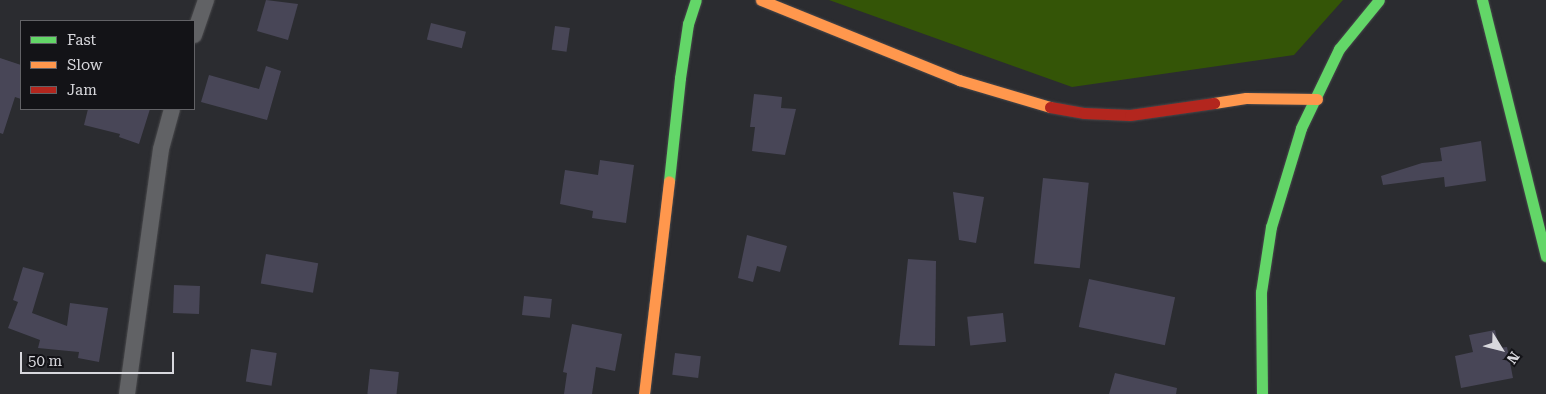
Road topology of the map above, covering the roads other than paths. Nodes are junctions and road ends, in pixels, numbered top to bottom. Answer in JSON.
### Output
{"nodes":[{"id":1,"x":206,"y":0,"type":"edge"},
{"id":2,"x":696,"y":0,"type":"edge"},
{"id":3,"x":761,"y":0,"type":"edge"},
{"id":4,"x":1379,"y":0,"type":"edge"},
{"id":5,"x":1482,"y":0,"type":"edge"},
{"id":6,"x":195,"y":32,"type":"edge"},
{"id":7,"x":1317,"y":100,"type":"junction"},
{"id":8,"x":172,"y":110,"type":"edge"},
{"id":9,"x":1542,"y":216,"type":"edge"},
{"id":10,"x":1546,"y":256,"type":"edge"},
{"id":11,"x":127,"y":394,"type":"edge"},
{"id":12,"x":644,"y":394,"type":"edge"},
{"id":13,"x":1262,"y":394,"type":"edge"}],
"edges":[{"from":1,"to":6,"type":"street"},
{"from":2,"to":12,"type":"main road"},
{"from":3,"to":7,"type":"main road"},
{"from":4,"to":7,"type":"main road"},
{"from":5,"to":9,"type":"main road"},
{"from":7,"to":13,"type":"main road"},
{"from":8,"to":11,"type":"street"},
{"from":9,"to":10,"type":"main road"}]}
